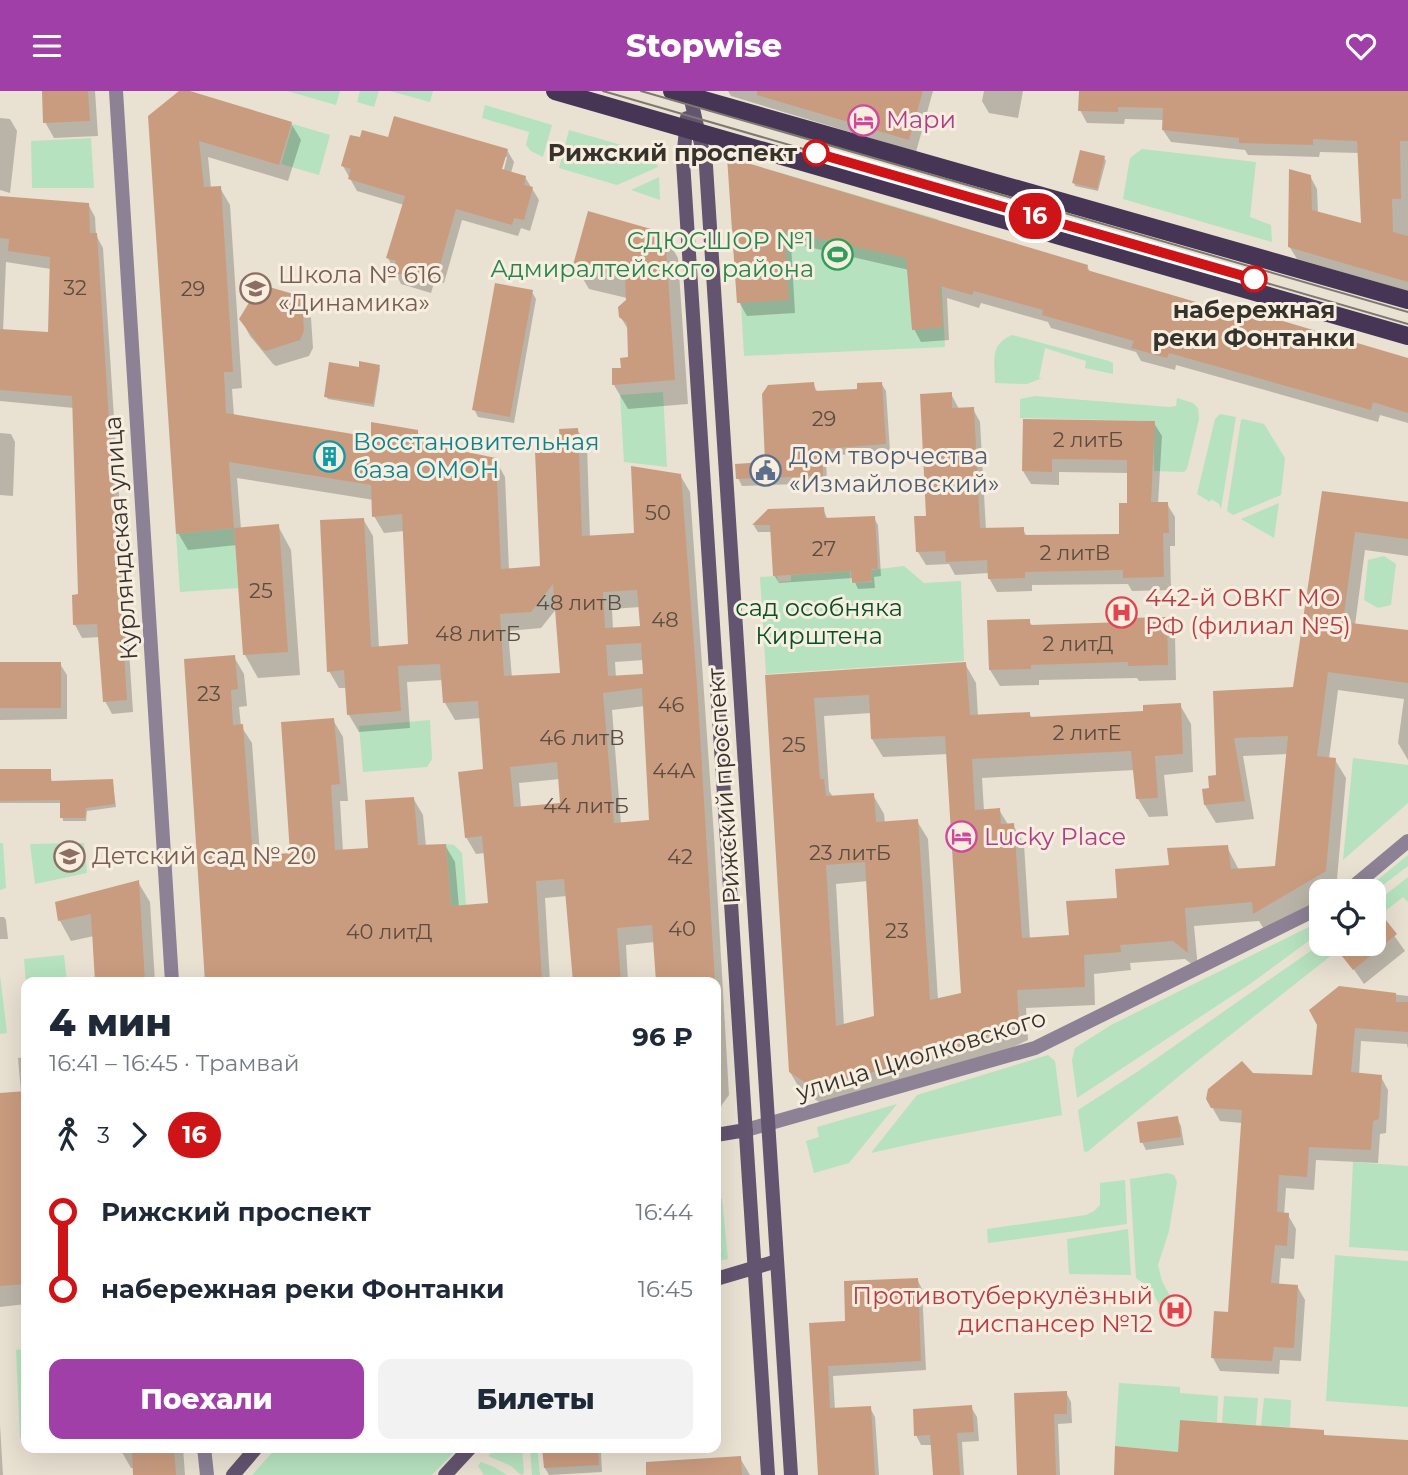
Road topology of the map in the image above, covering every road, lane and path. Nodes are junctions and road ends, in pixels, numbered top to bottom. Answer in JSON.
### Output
{"nodes":[{"id":1,"x":116,"y":91,"type":"edge"},
{"id":2,"x":555,"y":91,"type":"edge"},
{"id":3,"x":684,"y":93,"type":"edge"},
{"id":4,"x":692,"y":129,"type":"junction"},
{"id":5,"x":1408,"y":300,"type":"edge"},
{"id":6,"x":1408,"y":336,"type":"edge"},
{"id":7,"x":1408,"y":841,"type":"edge"},
{"id":8,"x":1362,"y":879,"type":"edge"},
{"id":9,"x":1309,"y":913,"type":"edge"},
{"id":10,"x":172,"y":977,"type":"edge"},
{"id":11,"x":768,"y":1124,"type":"junction"},
{"id":12,"x":746,"y":1130,"type":"junction"},
{"id":13,"x":721,"y":1134,"type":"edge"},
{"id":14,"x":777,"y":1261,"type":"junction"},
{"id":15,"x":755,"y":1267,"type":"junction"},
{"id":16,"x":721,"y":1277,"type":"edge"},
{"id":17,"x":205,"y":1453,"type":"edge"},
{"id":18,"x":252,"y":1453,"type":"edge"},
{"id":19,"x":465,"y":1453,"type":"edge"},
{"id":20,"x":207,"y":1475,"type":"edge"},
{"id":21,"x":233,"y":1475,"type":"edge"},
{"id":22,"x":445,"y":1475,"type":"edge"},
{"id":23,"x":768,"y":1475,"type":"edge"},
{"id":24,"x":791,"y":1475,"type":"edge"}],
"edges":[{"from":1,"to":10,"type":"street","name":"Курляндская улица"},
{"from":2,"to":4,"type":"main road"},
{"from":3,"to":4,"type":"main road","name":"Рижский проспект"},
{"from":3,"to":5,"type":"main road"},
{"from":4,"to":6,"type":"main road"},
{"from":4,"to":11,"type":"main road","name":"Рижский проспект"},
{"from":4,"to":12,"type":"main road","name":"Рижский проспект"},
{"from":7,"to":8,"type":"street"},
{"from":9,"to":11,"type":"street","name":"улица Циолковского"},
{"from":11,"to":12,"type":"street","name":"улица Циолковского"},
{"from":11,"to":14,"type":"main road","name":"Рижский проспект"},
{"from":12,"to":13,"type":"main road","name":"улица Циолковского"},
{"from":12,"to":15,"type":"main road","name":"Рижский проспект"},
{"from":14,"to":15,"type":"main road"},
{"from":14,"to":24,"type":"main road","name":"Рижский проспект"},
{"from":15,"to":16,"type":"main road"},
{"from":15,"to":23,"type":"main road","name":"Рижский проспект"},
{"from":17,"to":20,"type":"street"},
{"from":18,"to":21,"type":"main road"},
{"from":19,"to":22,"type":"main road"}]}
